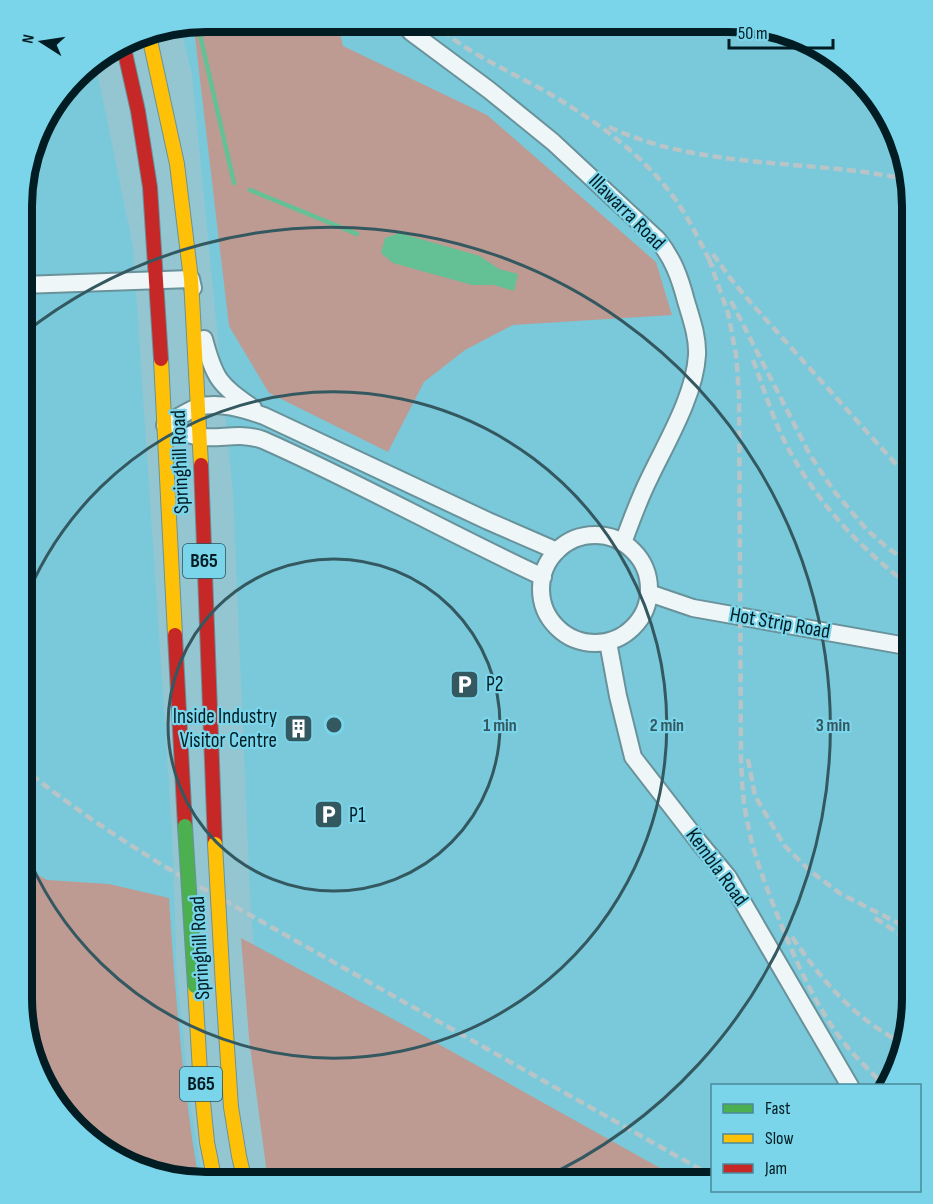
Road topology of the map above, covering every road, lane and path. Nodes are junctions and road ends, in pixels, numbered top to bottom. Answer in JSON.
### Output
{"nodes":[{"id":1,"x":411,"y":32,"type":"edge"},
{"id":2,"x":150,"y":41,"type":"edge"},
{"id":3,"x":125,"y":52,"type":"edge"},
{"id":4,"x":190,"y":279,"type":"junction"},
{"id":5,"x":157,"y":281,"type":"junction"},
{"id":6,"x":32,"y":285,"type":"edge"},
{"id":7,"x":199,"y":407,"type":"junction"},
{"id":8,"x":264,"y":416,"type":"junction"},
{"id":9,"x":165,"y":425,"type":"junction"},
{"id":10,"x":200,"y":437,"type":"junction"},
{"id":11,"x":402,"y":481,"type":"junction"},
{"id":12,"x":395,"y":504,"type":"junction"},
{"id":13,"x":623,"y":543,"type":"junction"},
{"id":14,"x":557,"y":551,"type":"junction"},
{"id":15,"x":543,"y":577,"type":"junction"},
{"id":16,"x":649,"y":593,"type":"junction"},
{"id":17,"x":609,"y":642,"type":"junction"},
{"id":18,"x":901,"y":645,"type":"edge"},
{"id":19,"x":849,"y":1084,"type":"edge"},
{"id":20,"x":213,"y":1172,"type":"edge"},
{"id":21,"x":243,"y":1172,"type":"edge"}],
"edges":[{"from":1,"to":13,"type":"street","name":"Illawarra Road"},
{"from":2,"to":4,"type":"main road","name":"Springhill Road","number":"B65"},
{"from":3,"to":5,"type":"main road","name":"Springhill Road","number":"B65"},
{"from":4,"to":5,"type":"street"},
{"from":4,"to":7,"type":"main road","name":"Springhill Road","number":"B65"},
{"from":4,"to":8,"type":"street"},
{"from":5,"to":6,"type":"street"},
{"from":5,"to":9,"type":"main road","name":"Springhill Road","number":"B65"},
{"from":7,"to":8,"type":"street"},
{"from":7,"to":9,"type":"street"},
{"from":7,"to":10,"type":"main road","name":"Springhill Road","number":"B65"},
{"from":8,"to":11,"type":"street"},
{"from":9,"to":10,"type":"street"},
{"from":9,"to":20,"type":"main road","name":"Springhill Road","number":"B65","bridge":true},
{"from":10,"to":12,"type":"street"},
{"from":10,"to":21,"type":"main road","name":"Springhill Road","number":"B65","bridge":true},
{"from":11,"to":12,"type":"street"},
{"from":11,"to":14,"type":"street"},
{"from":12,"to":15,"type":"street"},
{"from":13,"to":14,"type":"street"},
{"from":13,"to":16,"type":"street"},
{"from":14,"to":15,"type":"street"},
{"from":15,"to":17,"type":"street"},
{"from":16,"to":17,"type":"street"},
{"from":16,"to":18,"type":"street","name":"Hot Strip Road"},
{"from":17,"to":19,"type":"street","name":"Kembla Road"}]}
